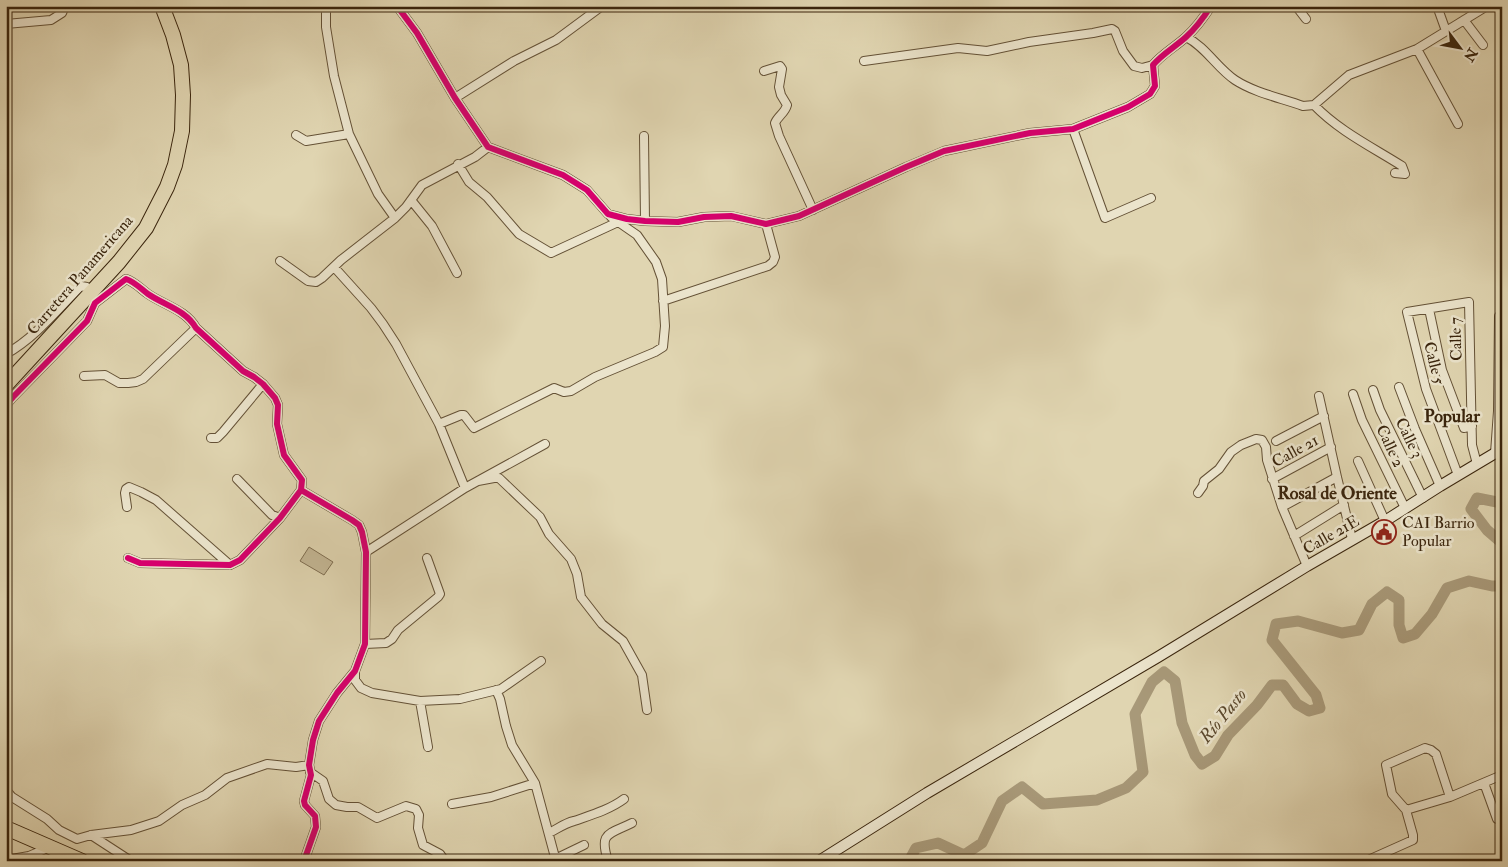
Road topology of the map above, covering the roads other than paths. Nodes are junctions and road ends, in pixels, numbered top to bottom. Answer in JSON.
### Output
{"nodes":[{"id":1,"x":66,"y":6,"type":"edge"},
{"id":2,"x":162,"y":6,"type":"edge"},
{"id":3,"x":326,"y":6,"type":"edge"},
{"id":4,"x":602,"y":6,"type":"edge"},
{"id":5,"x":1211,"y":6,"type":"edge"},
{"id":6,"x":1296,"y":6,"type":"edge"},
{"id":7,"x":1437,"y":6,"type":"edge"},
{"id":8,"x":1487,"y":6,"type":"edge"},
{"id":9,"x":400,"y":7,"type":"edge"},
{"id":10,"x":1306,"y":19,"type":"dead end"},
{"id":11,"x":1464,"y":20,"type":"junction"},
{"id":12,"x":6,"y":24,"type":"edge"},
{"id":13,"x":1446,"y":31,"type":"junction"},
{"id":14,"x":1186,"y":37,"type":"junction"},
{"id":15,"x":1483,"y":45,"type":"dead end"},
{"id":16,"x":1417,"y":49,"type":"junction"},
{"id":17,"x":864,"y":61,"type":"dead end"},
{"id":18,"x":1153,"y":65,"type":"junction"},
{"id":19,"x":764,"y":71,"type":"dead end"},
{"id":20,"x":454,"y":98,"type":"junction"},
{"id":21,"x":1314,"y":105,"type":"junction"},
{"id":22,"x":1458,"y":124,"type":"dead end"},
{"id":23,"x":1073,"y":129,"type":"junction"},
{"id":24,"x":349,"y":134,"type":"junction"},
{"id":25,"x":296,"y":136,"type":"dead end"},
{"id":26,"x":644,"y":136,"type":"dead end"},
{"id":27,"x":488,"y":148,"type":"junction"},
{"id":28,"x":458,"y":164,"type":"junction"},
{"id":29,"x":1395,"y":173,"type":"dead end"},
{"id":30,"x":1151,"y":198,"type":"dead end"},
{"id":31,"x":411,"y":200,"type":"junction"},
{"id":32,"x":813,"y":210,"type":"junction"},
{"id":33,"x":608,"y":214,"type":"junction"},
{"id":34,"x":395,"y":218,"type":"junction"},
{"id":35,"x":645,"y":221,"type":"junction"},
{"id":36,"x":618,"y":222,"type":"junction"},
{"id":37,"x":766,"y":224,"type":"junction"},
{"id":38,"x":280,"y":261,"type":"dead end"},
{"id":39,"x":334,"y":267,"type":"junction"},
{"id":40,"x":457,"y":273,"type":"dead end"},
{"id":41,"x":93,"y":298,"type":"junction"},
{"id":42,"x":664,"y":301,"type":"junction"},
{"id":43,"x":1429,"y":309,"type":"junction"},
{"id":44,"x":1499,"y":316,"type":"dead end"},
{"id":45,"x":196,"y":328,"type":"junction"},
{"id":46,"x":6,"y":354,"type":"edge"},
{"id":47,"x":84,"y":376,"type":"dead end"},
{"id":48,"x":263,"y":384,"type":"junction"},
{"id":49,"x":6,"y":385,"type":"edge"},
{"id":50,"x":1399,"y":387,"type":"dead end"},
{"id":51,"x":1373,"y":390,"type":"dead end"},
{"id":52,"x":1353,"y":394,"type":"dead end"},
{"id":53,"x":1319,"y":396,"type":"dead end"},
{"id":54,"x":6,"y":405,"type":"edge"},
{"id":55,"x":1324,"y":416,"type":"junction"},
{"id":56,"x":439,"y":424,"type":"junction"},
{"id":57,"x":1472,"y":426,"type":"junction"},
{"id":58,"x":212,"y":438,"type":"dead end"},
{"id":59,"x":1276,"y":441,"type":"dead end"},
{"id":60,"x":546,"y":444,"type":"dead end"},
{"id":61,"x":1331,"y":446,"type":"junction"},
{"id":62,"x":1498,"y":451,"type":"edge"},
{"id":63,"x":1358,"y":461,"type":"dead end"},
{"id":64,"x":1477,"y":464,"type":"junction"},
{"id":65,"x":1458,"y":475,"type":"junction"},
{"id":66,"x":1337,"y":477,"type":"junction"},
{"id":67,"x":236,"y":479,"type":"dead end"},
{"id":68,"x":1272,"y":479,"type":"junction"},
{"id":69,"x":478,"y":481,"type":"junction"},
{"id":70,"x":1440,"y":486,"type":"junction"},
{"id":71,"x":466,"y":488,"type":"junction"},
{"id":72,"x":301,"y":490,"type":"junction"},
{"id":73,"x":1198,"y":493,"type":"dead end"},
{"id":74,"x":1423,"y":498,"type":"junction"},
{"id":75,"x":1344,"y":505,"type":"junction"},
{"id":76,"x":127,"y":507,"type":"dead end"},
{"id":77,"x":1282,"y":507,"type":"junction"},
{"id":78,"x":1405,"y":508,"type":"junction"},
{"id":79,"x":280,"y":518,"type":"junction"},
{"id":80,"x":1386,"y":521,"type":"junction"},
{"id":81,"x":1294,"y":536,"type":"junction"},
{"id":82,"x":1352,"y":539,"type":"junction"},
{"id":83,"x":366,"y":552,"type":"junction"},
{"id":84,"x":128,"y":558,"type":"dead end"},
{"id":85,"x":427,"y":558,"type":"dead end"},
{"id":86,"x":230,"y":565,"type":"junction"},
{"id":87,"x":1307,"y":566,"type":"junction"},
{"id":88,"x":365,"y":644,"type":"junction"},
{"id":89,"x":541,"y":661,"type":"dead end"},
{"id":90,"x":355,"y":671,"type":"junction"},
{"id":91,"x":496,"y":690,"type":"junction"},
{"id":92,"x":420,"y":701,"type":"junction"},
{"id":93,"x":647,"y":710,"type":"dead end"},
{"id":94,"x":428,"y":747,"type":"dead end"},
{"id":95,"x":310,"y":768,"type":"junction"},
{"id":96,"x":1502,"y":775,"type":"edge"},
{"id":97,"x":535,"y":783,"type":"junction"},
{"id":98,"x":1484,"y":783,"type":"junction"},
{"id":99,"x":6,"y":790,"type":"edge"},
{"id":100,"x":1450,"y":796,"type":"junction"},
{"id":101,"x":624,"y":799,"type":"dead end"},
{"id":102,"x":452,"y":804,"type":"dead end"},
{"id":103,"x":1406,"y":810,"type":"junction"},
{"id":104,"x":1498,"y":819,"type":"dead end"},
{"id":105,"x":632,"y":823,"type":"dead end"},
{"id":106,"x":6,"y":828,"type":"edge"},
{"id":107,"x":549,"y":833,"type":"junction"},
{"id":108,"x":91,"y":835,"type":"junction"},
{"id":109,"x":584,"y":845,"type":"dead end"},
{"id":110,"x":50,"y":847,"type":"junction"},
{"id":111,"x":6,"y":860,"type":"edge"},
{"id":112,"x":556,"y":860,"type":"edge"},
{"id":113,"x":818,"y":860,"type":"edge"},
{"id":114,"x":82,"y":861,"type":"edge"},
{"id":115,"x":131,"y":861,"type":"edge"},
{"id":116,"x":304,"y":861,"type":"edge"},
{"id":117,"x":445,"y":861,"type":"edge"},
{"id":118,"x":608,"y":861,"type":"edge"},
{"id":119,"x":1366,"y":861,"type":"edge"}],
"edges":[{"from":1,"to":12,"type":"street"},
{"from":2,"to":41,"type":"highway","name":"Carretera Panamericana"},
{"from":3,"to":24,"type":"street"},
{"from":4,"to":20,"type":"street"},
{"from":5,"to":14,"type":"street"},
{"from":6,"to":10,"type":"street"},
{"from":7,"to":13,"type":"street"},
{"from":8,"to":11,"type":"street"},
{"from":9,"to":20,"type":"street"},
{"from":11,"to":13,"type":"street"},
{"from":11,"to":15,"type":"street"},
{"from":13,"to":16,"type":"street"},
{"from":14,"to":18,"type":"street"},
{"from":14,"to":21,"type":"street"},
{"from":16,"to":21,"type":"street"},
{"from":16,"to":22,"type":"street"},
{"from":17,"to":18,"type":"street"},
{"from":18,"to":23,"type":"street"},
{"from":19,"to":32,"type":"street"},
{"from":20,"to":27,"type":"street"},
{"from":21,"to":29,"type":"street"},
{"from":23,"to":30,"type":"street"},
{"from":23,"to":32,"type":"street"},
{"from":24,"to":25,"type":"street"},
{"from":24,"to":34,"type":"street"},
{"from":26,"to":35,"type":"street"},
{"from":27,"to":28,"type":"street"},
{"from":27,"to":33,"type":"street"},
{"from":28,"to":31,"type":"street"},
{"from":28,"to":36,"type":"street"},
{"from":31,"to":34,"type":"street"},
{"from":31,"to":40,"type":"street"},
{"from":32,"to":37,"type":"street"},
{"from":33,"to":35,"type":"street"},
{"from":33,"to":36,"type":"street"},
{"from":34,"to":39,"type":"street"},
{"from":35,"to":37,"type":"street"},
{"from":36,"to":42,"type":"street"},
{"from":37,"to":42,"type":"street"},
{"from":38,"to":39,"type":"street"},
{"from":39,"to":56,"type":"street"},
{"from":41,"to":45,"type":"street"},
{"from":41,"to":46,"type":"street"},
{"from":41,"to":49,"type":"highway","name":"Carretera Panamericana"},
{"from":41,"to":54,"type":"street"},
{"from":42,"to":56,"type":"street"},
{"from":43,"to":57,"type":"street"},
{"from":43,"to":57,"type":"street","name":"Calle 7"},
{"from":43,"to":65,"type":"street","name":"Calle 5"},
{"from":44,"to":62,"type":"street"},
{"from":45,"to":47,"type":"street"},
{"from":45,"to":48,"type":"street"},
{"from":48,"to":58,"type":"street"},
{"from":48,"to":72,"type":"street"},
{"from":50,"to":70,"type":"street"},
{"from":51,"to":74,"type":"street","name":"Calle 3"},
{"from":52,"to":78,"type":"street","name":"Calle 2"},
{"from":53,"to":55,"type":"street"},
{"from":55,"to":59,"type":"street"},
{"from":55,"to":61,"type":"street"},
{"from":56,"to":71,"type":"street"},
{"from":57,"to":64,"type":"street","name":"Calle 7"},
{"from":60,"to":69,"type":"street"},
{"from":61,"to":66,"type":"street"},
{"from":61,"to":68,"type":"street","name":"Calle 21"},
{"from":62,"to":64,"type":"main road","name":"Calle 21E"},
{"from":63,"to":80,"type":"street"},
{"from":64,"to":65,"type":"main road","name":"Calle 21E"},
{"from":65,"to":70,"type":"main road","name":"Calle 21E"},
{"from":66,"to":75,"type":"street"},
{"from":66,"to":77,"type":"street"},
{"from":67,"to":79,"type":"street"},
{"from":68,"to":73,"type":"street"},
{"from":68,"to":77,"type":"street"},
{"from":69,"to":71,"type":"street"},
{"from":69,"to":93,"type":"street"},
{"from":70,"to":74,"type":"main road","name":"Calle 21E"},
{"from":71,"to":83,"type":"street"},
{"from":72,"to":79,"type":"street"},
{"from":72,"to":83,"type":"street"},
{"from":74,"to":78,"type":"main road","name":"Calle 21E"},
{"from":75,"to":81,"type":"street"},
{"from":75,"to":82,"type":"street"},
{"from":76,"to":86,"type":"street"},
{"from":77,"to":81,"type":"street"},
{"from":78,"to":80,"type":"main road","name":"Calle 21E"},
{"from":79,"to":86,"type":"street"},
{"from":80,"to":82,"type":"main road","name":"Calle 21E"},
{"from":81,"to":87,"type":"street"},
{"from":82,"to":87,"type":"main road","name":"Calle 21E"},
{"from":83,"to":88,"type":"street"},
{"from":84,"to":86,"type":"street"},
{"from":85,"to":88,"type":"street"},
{"from":87,"to":113,"type":"main road","name":"Calle 21E"},
{"from":88,"to":90,"type":"street"},
{"from":89,"to":91,"type":"street"},
{"from":90,"to":92,"type":"street"},
{"from":90,"to":95,"type":"street"},
{"from":91,"to":92,"type":"street"},
{"from":91,"to":97,"type":"street"},
{"from":92,"to":94,"type":"street"},
{"from":95,"to":108,"type":"street"},
{"from":95,"to":116,"type":"street"},
{"from":95,"to":117,"type":"street"},
{"from":96,"to":98,"type":"street"},
{"from":97,"to":102,"type":"street"},
{"from":97,"to":107,"type":"street"},
{"from":98,"to":100,"type":"street"},
{"from":98,"to":104,"type":"street"},
{"from":99,"to":108,"type":"street"},
{"from":100,"to":103,"type":"street"},
{"from":100,"to":103,"type":"street"},
{"from":101,"to":107,"type":"street"},
{"from":103,"to":119,"type":"street"},
{"from":105,"to":118,"type":"street"},
{"from":106,"to":110,"type":"highway"},
{"from":107,"to":112,"type":"street"},
{"from":108,"to":115,"type":"street"},
{"from":109,"to":112,"type":"street"},
{"from":110,"to":111,"type":"street"},
{"from":110,"to":114,"type":"highway"}]}
